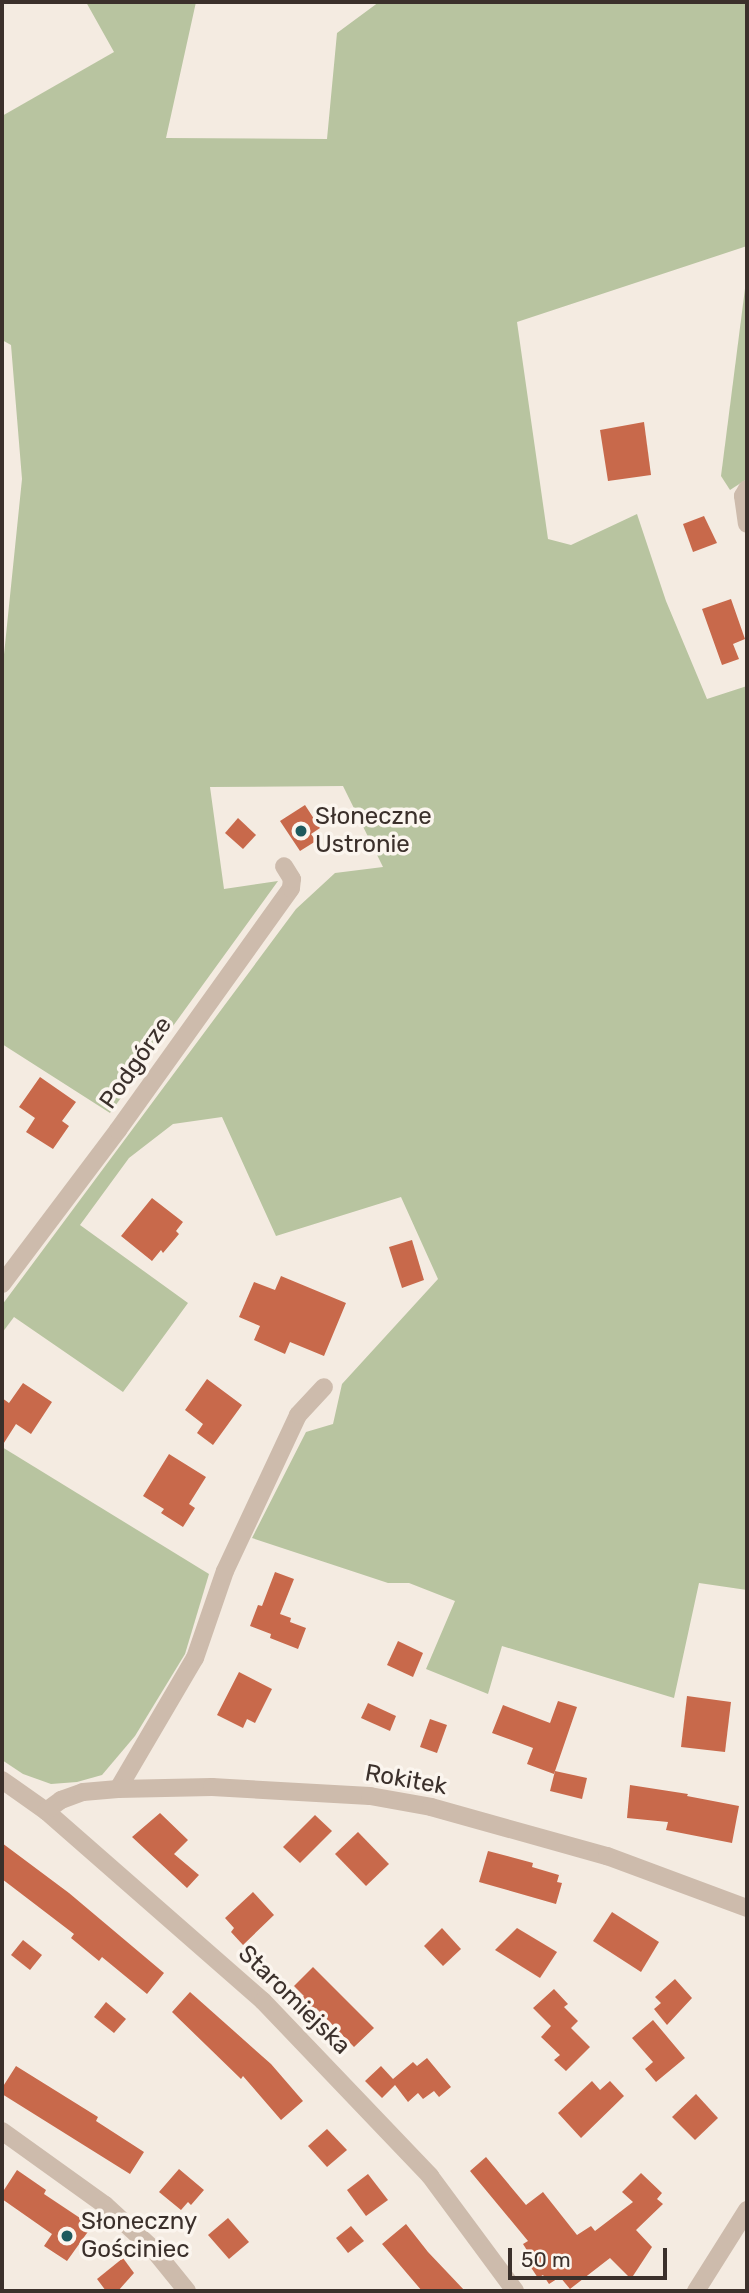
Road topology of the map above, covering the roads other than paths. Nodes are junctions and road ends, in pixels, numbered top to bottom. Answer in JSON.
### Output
{"nodes":[{"id":1,"x":747,"y":489,"type":"edge"},
{"id":2,"x":747,"y":524,"type":"edge"},
{"id":3,"x":284,"y":866,"type":"dead end"},
{"id":4,"x":2,"y":1284,"type":"edge"},
{"id":5,"x":324,"y":1387,"type":"dead end"},
{"id":6,"x":2,"y":1780,"type":"edge"},
{"id":7,"x":118,"y":1789,"type":"junction"},
{"id":8,"x":46,"y":1811,"type":"junction"},
{"id":9,"x":747,"y":1908,"type":"edge"},
{"id":10,"x":2,"y":2131,"type":"edge"},
{"id":11,"x":747,"y":2210,"type":"edge"},
{"id":12,"x":187,"y":2291,"type":"edge"},
{"id":13,"x":515,"y":2291,"type":"edge"},
{"id":14,"x":696,"y":2291,"type":"edge"}],
"edges":[{"from":1,"to":2,"type":"street"},
{"from":3,"to":4,"type":"street","name":"Podgórze"},
{"from":5,"to":7,"type":"street"},
{"from":6,"to":8,"type":"street","name":"Staromiejska"},
{"from":7,"to":8,"type":"street","name":"Rokitek"},
{"from":7,"to":9,"type":"street","name":"Rokitek"},
{"from":8,"to":13,"type":"street","name":"Staromiejska"},
{"from":10,"to":12,"type":"street"},
{"from":11,"to":14,"type":"street"}]}
